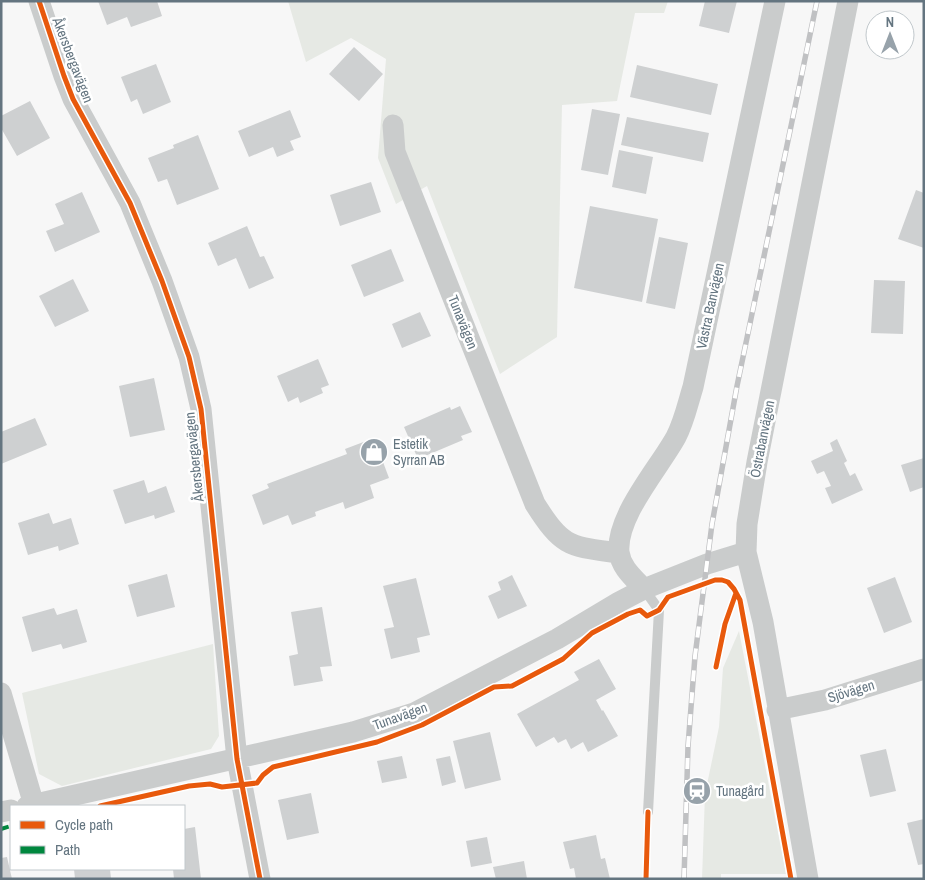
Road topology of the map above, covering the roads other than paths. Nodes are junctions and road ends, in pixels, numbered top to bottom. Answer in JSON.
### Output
{"nodes":[{"id":1,"x":39,"y":1,"type":"edge"},
{"id":2,"x":775,"y":1,"type":"edge"},
{"id":3,"x":848,"y":1,"type":"edge"},
{"id":4,"x":393,"y":125,"type":"dead end"},
{"id":5,"x":746,"y":552,"type":"junction"},
{"id":6,"x":619,"y":553,"type":"junction"},
{"id":7,"x":644,"y":589,"type":"junction"},
{"id":8,"x":924,"y":669,"type":"edge"},
{"id":9,"x":1,"y":693,"type":"edge"},
{"id":10,"x":778,"y":710,"type":"junction"},
{"id":11,"x":237,"y":759,"type":"junction"},
{"id":12,"x":31,"y":805,"type":"edge"},
{"id":13,"x":648,"y":812,"type":"dead end"},
{"id":14,"x":260,"y":879,"type":"edge"},
{"id":15,"x":808,"y":879,"type":"edge"}],
"edges":[{"from":1,"to":11,"type":"street","name":"Åkersbergavägen"},
{"from":2,"to":6,"type":"street","name":"Västra Banvägen"},
{"from":3,"to":5,"type":"street","name":"Östrabanvägen"},
{"from":4,"to":6,"type":"street","name":"Tunavägen"},
{"from":5,"to":7,"type":"street","name":"Tunavägen"},
{"from":5,"to":10,"type":"street","name":"Östrabanvägen"},
{"from":6,"to":7,"type":"street"},
{"from":7,"to":11,"type":"street","name":"Tunavägen"},
{"from":7,"to":13,"type":"lane"},
{"from":8,"to":10,"type":"street","name":"Sjövägen"},
{"from":9,"to":12,"type":"street"},
{"from":10,"to":15,"type":"street","name":"Östrabanvägen"},
{"from":11,"to":12,"type":"street","name":"Tunavägen"},
{"from":11,"to":14,"type":"street","name":"Åkersbergavägen"}]}
